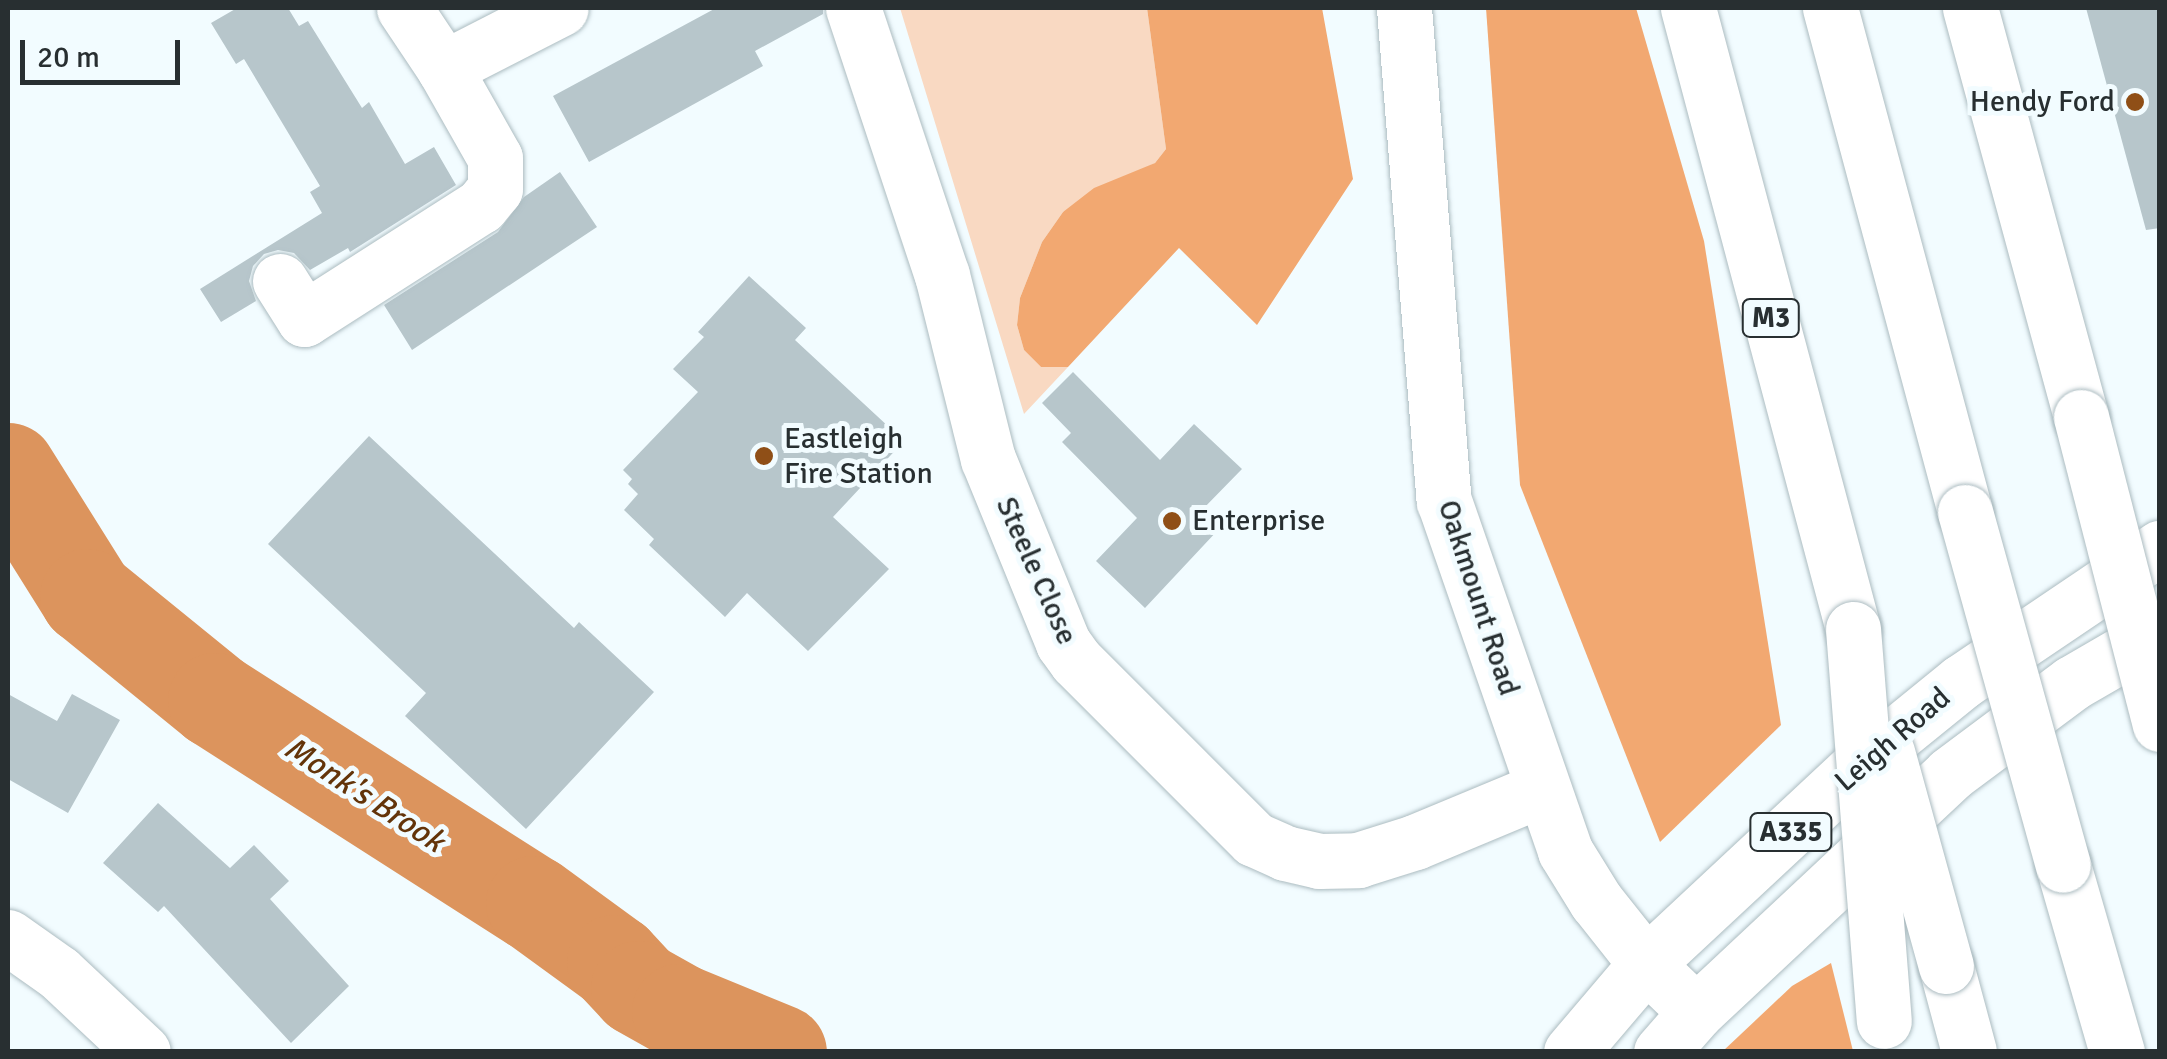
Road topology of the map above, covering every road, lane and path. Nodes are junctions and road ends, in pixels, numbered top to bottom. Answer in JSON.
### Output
{"nodes":[{"id":1,"x":404,"y":8,"type":"edge"},
{"id":2,"x":561,"y":8,"type":"edge"},
{"id":3,"x":853,"y":8,"type":"edge"},
{"id":4,"x":1404,"y":8,"type":"edge"},
{"id":5,"x":1688,"y":8,"type":"edge"},
{"id":6,"x":1830,"y":8,"type":"edge"},
{"id":7,"x":1970,"y":8,"type":"edge"},
{"id":8,"x":444,"y":68,"type":"junction"},
{"id":9,"x":280,"y":282,"type":"dead end"},
{"id":10,"x":2160,"y":548,"type":"edge"},
{"id":11,"x":1853,"y":630,"type":"junction"},
{"id":12,"x":2160,"y":632,"type":"edge"},
{"id":13,"x":2160,"y":724,"type":"edge"},
{"id":14,"x":1540,"y":790,"type":"junction"},
{"id":15,"x":8,"y":936,"type":"edge"},
{"id":16,"x":1646,"y":964,"type":"junction"},
{"id":17,"x":1679,"y":1032,"type":"edge"},
{"id":18,"x":1888,"y":1036,"type":"edge"},
{"id":19,"x":2112,"y":1044,"type":"edge"},
{"id":20,"x":143,"y":1052,"type":"edge"},
{"id":21,"x":1571,"y":1052,"type":"edge"},
{"id":22,"x":1968,"y":1052,"type":"edge"}],
"edges":[{"from":1,"to":8,"type":"main road"},
{"from":2,"to":8,"type":"main road"},
{"from":3,"to":14,"type":"main road","name":"Steele Close"},
{"from":4,"to":14,"type":"main road","name":"Oakmount Road"},
{"from":5,"to":11,"type":"main road","number":"M3"},
{"from":6,"to":19,"type":"main road","bridge":true},
{"from":7,"to":13,"type":"main road","bridge":true},
{"from":8,"to":9,"type":"main road"},
{"from":10,"to":16,"type":"main road","name":"Leigh Road","number":"A335"},
{"from":11,"to":18,"type":"main road","number":"M3","bridge":true},
{"from":11,"to":22,"type":"main road","number":"M3","bridge":true},
{"from":12,"to":17,"type":"main road","name":"Leigh Road","number":"A335"},
{"from":14,"to":16,"type":"main road","name":"Oakmount Road"},
{"from":15,"to":20,"type":"main road"},
{"from":16,"to":17,"type":"main road","name":"Oakmount Road"},
{"from":16,"to":21,"type":"main road","name":"Leigh Road","number":"A335"}]}
